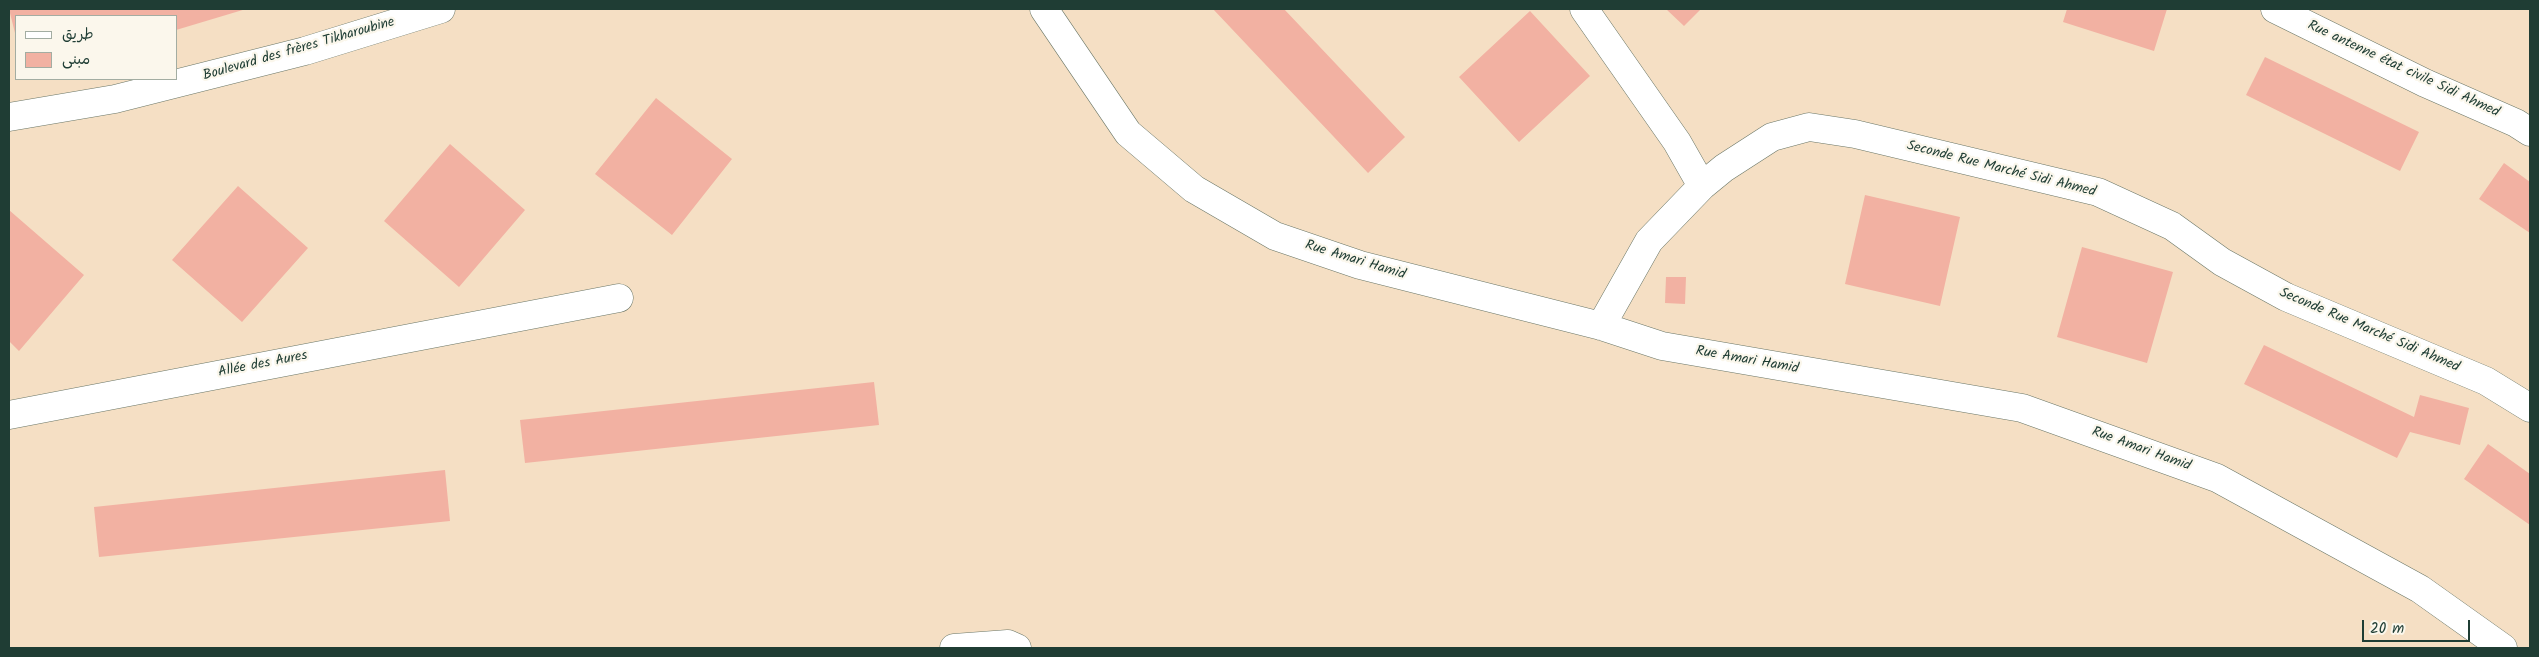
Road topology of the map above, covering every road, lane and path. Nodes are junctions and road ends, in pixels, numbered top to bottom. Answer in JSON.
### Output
{"nodes":[{"id":1,"x":441,"y":9,"type":"edge"},
{"id":2,"x":1044,"y":9,"type":"edge"},
{"id":3,"x":1584,"y":9,"type":"edge"},
{"id":4,"x":2275,"y":9,"type":"edge"},
{"id":5,"x":9,"y":117,"type":"edge"},
{"id":6,"x":2530,"y":132,"type":"edge"},
{"id":7,"x":1702,"y":186,"type":"junction"},
{"id":8,"x":619,"y":298,"type":"dead end"},
{"id":9,"x":1601,"y":326,"type":"junction"},
{"id":10,"x":2530,"y":408,"type":"edge"},
{"id":11,"x":9,"y":415,"type":"edge"},
{"id":12,"x":954,"y":648,"type":"edge"},
{"id":13,"x":1017,"y":648,"type":"edge"},
{"id":14,"x":2503,"y":648,"type":"edge"}],
"edges":[{"from":1,"to":5,"type":"street","name":"Boulevard des frères Tikharoubine"},
{"from":2,"to":9,"type":"street","name":"Rue Amari Hamid"},
{"from":3,"to":7,"type":"street"},
{"from":4,"to":6,"type":"street","name":"Rue antenne état civile Sidi Ahmed"},
{"from":7,"to":9,"type":"street","name":"Seconde Rue Marché Sidi Ahmed"},
{"from":7,"to":10,"type":"street","name":"Seconde Rue Marché Sidi Ahmed"},
{"from":8,"to":11,"type":"street","name":"Allée des Aures"},
{"from":9,"to":14,"type":"street","name":"Rue Amari Hamid"},
{"from":12,"to":13,"type":"street"}]}
